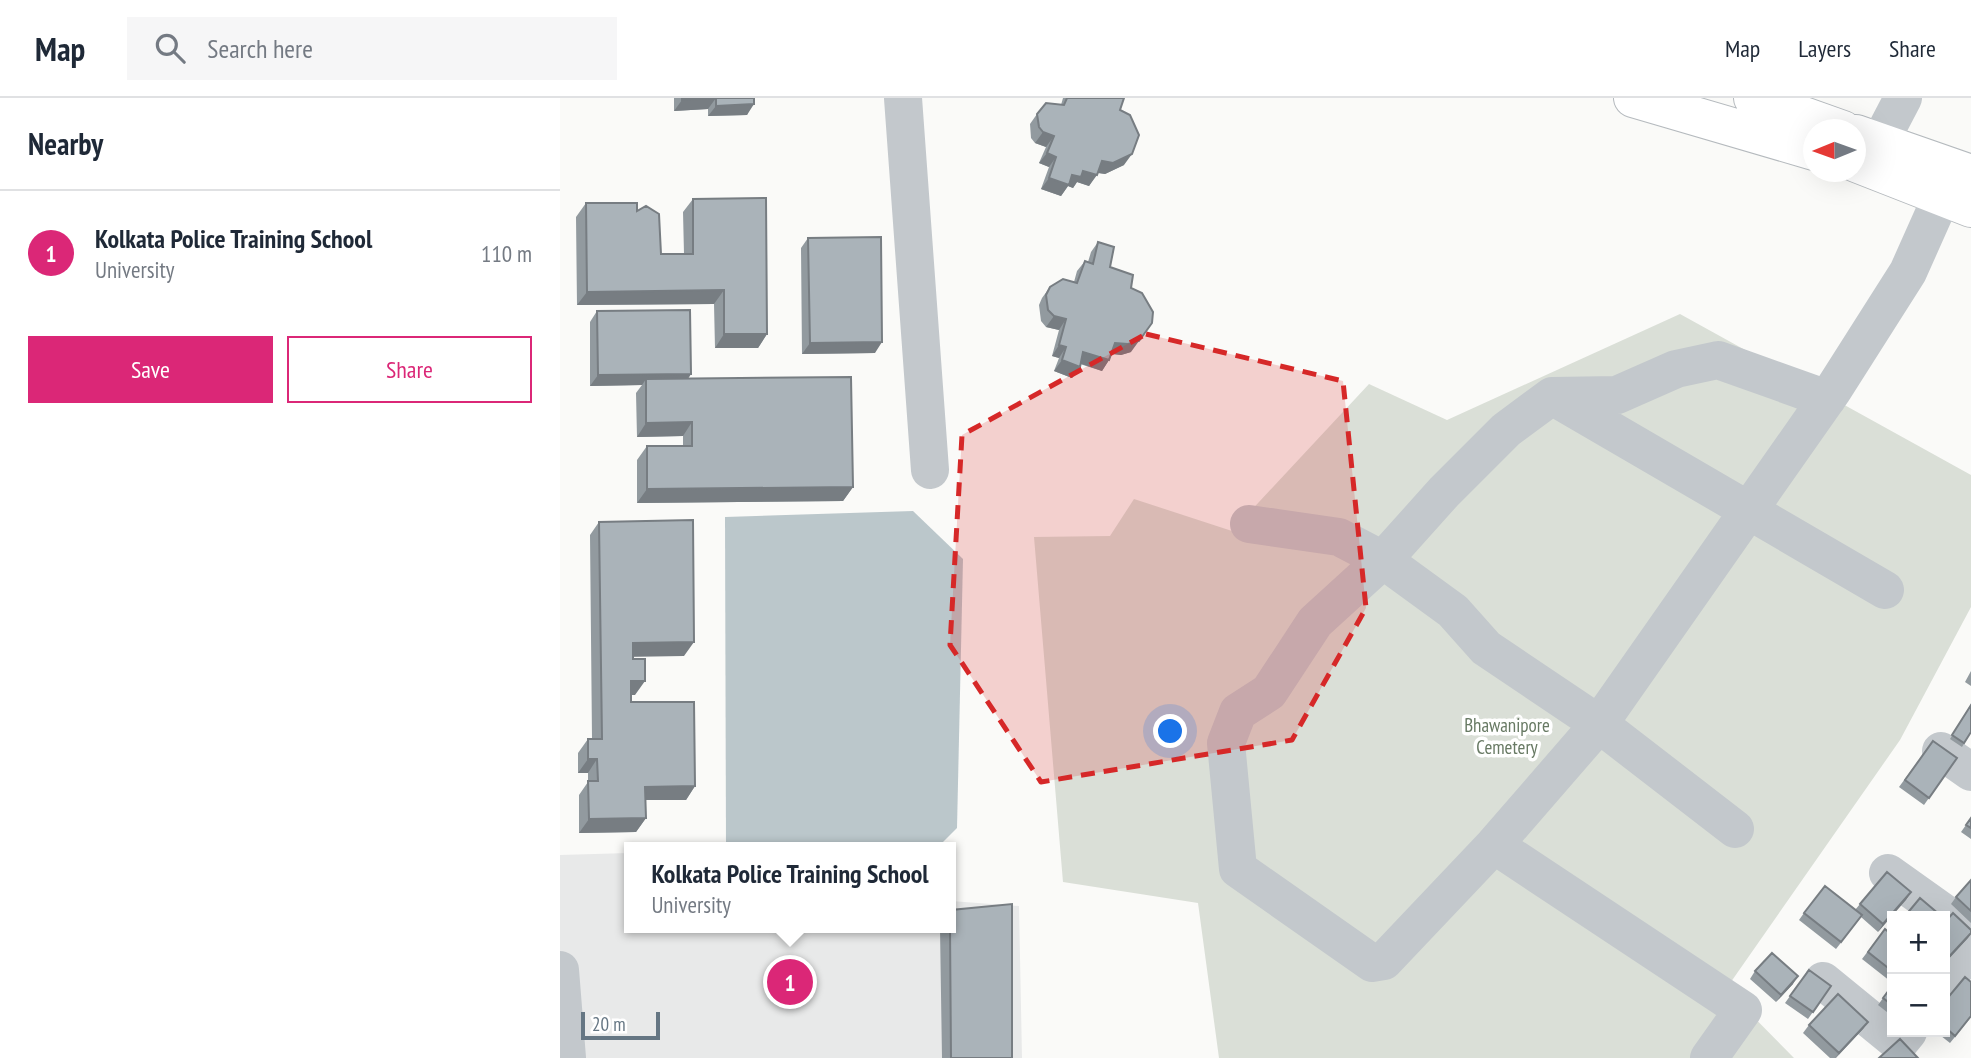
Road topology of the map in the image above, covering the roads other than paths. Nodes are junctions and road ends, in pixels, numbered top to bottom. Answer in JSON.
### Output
{"nodes":[{"id":1,"x":903,"y":98,"type":"edge"},
{"id":2,"x":1633,"y":98,"type":"edge"},
{"id":3,"x":1753,"y":98,"type":"edge"},
{"id":4,"x":1903,"y":98,"type":"edge"},
{"id":5,"x":1812,"y":119,"type":"edge"},
{"id":6,"x":1866,"y":144,"type":"edge"},
{"id":7,"x":1866,"y":147,"type":"edge"},
{"id":8,"x":1866,"y":147,"type":"edge"},
{"id":9,"x":1803,"y":148,"type":"edge"},
{"id":10,"x":1971,"y":174,"type":"edge"},
{"id":11,"x":1956,"y":203,"type":"edge"},
{"id":12,"x":1552,"y":396,"type":"junction"},
{"id":13,"x":1827,"y":399,"type":"junction"},
{"id":14,"x":930,"y":470,"type":"dead end"},
{"id":15,"x":1749,"y":512,"type":"junction"},
{"id":16,"x":1249,"y":524,"type":"dead end"},
{"id":17,"x":1383,"y":560,"type":"junction"},
{"id":18,"x":1885,"y":590,"type":"dead end"},
{"id":19,"x":1599,"y":724,"type":"junction"},
{"id":20,"x":1735,"y":829,"type":"dead end"},
{"id":21,"x":1494,"y":845,"type":"junction"},
{"id":22,"x":1888,"y":873,"type":"edge"},
{"id":23,"x":1971,"y":932,"type":"edge"},
{"id":24,"x":1971,"y":947,"type":"edge"},
{"id":25,"x":560,"y":970,"type":"edge"},
{"id":26,"x":1950,"y":975,"type":"edge"},
{"id":27,"x":1823,"y":981,"type":"edge"},
{"id":28,"x":1887,"y":1033,"type":"edge"},
{"id":29,"x":567,"y":1058,"type":"edge"},
{"id":30,"x":1709,"y":1058,"type":"edge"}],
"edges":[{"from":1,"to":14,"type":"street"},
{"from":2,"to":9,"type":"main road"},
{"from":3,"to":5,"type":"main road"},
{"from":4,"to":6,"type":"street"},
{"from":7,"to":10,"type":"main road"},
{"from":8,"to":11,"type":"main road"},
{"from":11,"to":13,"type":"street"},
{"from":12,"to":13,"type":"street"},
{"from":12,"to":15,"type":"street"},
{"from":12,"to":17,"type":"street"},
{"from":13,"to":15,"type":"street"},
{"from":15,"to":18,"type":"street"},
{"from":15,"to":19,"type":"street"},
{"from":16,"to":17,"type":"street"},
{"from":17,"to":19,"type":"street"},
{"from":17,"to":21,"type":"street"},
{"from":19,"to":20,"type":"street"},
{"from":19,"to":21,"type":"street"},
{"from":21,"to":30,"type":"street"},
{"from":22,"to":23,"type":"street"},
{"from":24,"to":26,"type":"street"},
{"from":25,"to":29,"type":"street"},
{"from":27,"to":28,"type":"street"}]}
